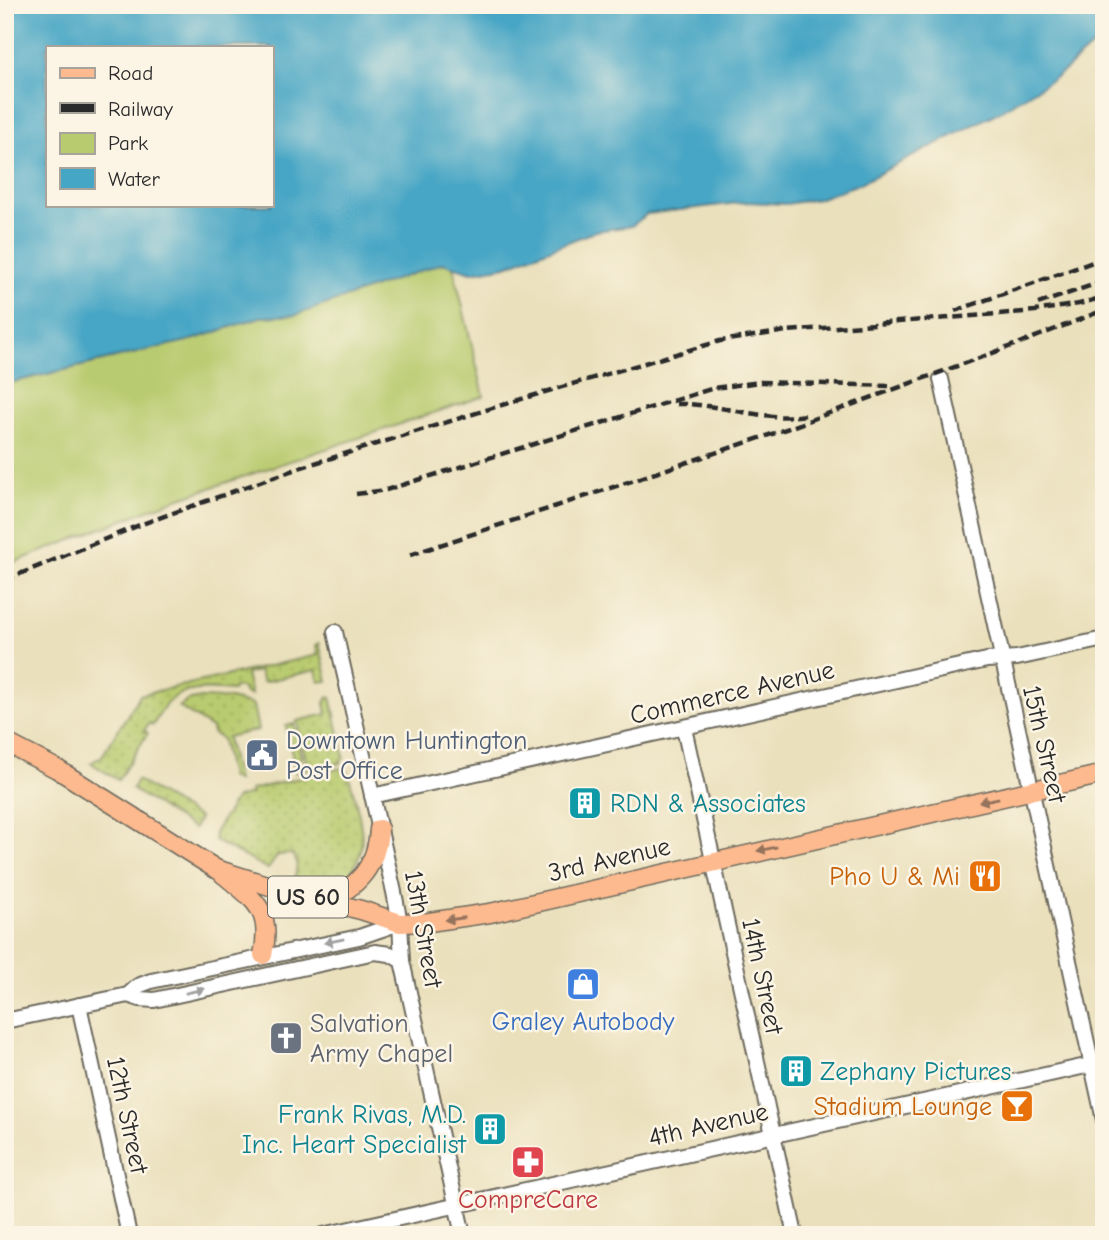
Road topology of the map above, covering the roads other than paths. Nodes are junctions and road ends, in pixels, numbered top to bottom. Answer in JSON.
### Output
{"nodes":[{"id":1,"x":941,"y":379,"type":"dead end"},
{"id":2,"x":335,"y":632,"type":"dead end"},
{"id":3,"x":1104,"y":639,"type":"edge"},
{"id":4,"x":1001,"y":659,"type":"junction"},
{"id":5,"x":684,"y":728,"type":"junction"},
{"id":6,"x":5,"y":742,"type":"edge"},
{"id":7,"x":1104,"y":774,"type":"edge"},
{"id":8,"x":1031,"y":791,"type":"junction"},
{"id":9,"x":372,"y":796,"type":"junction"},
{"id":10,"x":379,"y":829,"type":"junction"},
{"id":11,"x":713,"y":861,"type":"junction"},
{"id":12,"x":216,"y":869,"type":"junction"},
{"id":13,"x":322,"y":902,"type":"junction"},
{"id":14,"x":400,"y":923,"type":"junction"},
{"id":15,"x":263,"y":956,"type":"junction"},
{"id":16,"x":402,"y":961,"type":"junction"},
{"id":17,"x":128,"y":995,"type":"junction"},
{"id":18,"x":79,"y":1005,"type":"junction"},
{"id":19,"x":5,"y":1021,"type":"edge"},
{"id":20,"x":1098,"y":1063,"type":"edge"},
{"id":21,"x":1104,"y":1119,"type":"edge"},
{"id":22,"x":774,"y":1135,"type":"junction"},
{"id":23,"x":456,"y":1205,"type":"junction"},
{"id":24,"x":129,"y":1235,"type":"edge"},
{"id":25,"x":323,"y":1235,"type":"edge"},
{"id":26,"x":463,"y":1235,"type":"edge"},
{"id":27,"x":796,"y":1235,"type":"edge"}],
"edges":[{"from":1,"to":4,"type":"street","name":"15th Street"},
{"from":2,"to":9,"type":"street","name":"13th Street"},
{"from":3,"to":4,"type":"street","name":"Commerce Avenue"},
{"from":4,"to":5,"type":"street","name":"Commerce Avenue"},
{"from":4,"to":8,"type":"street","name":"15th Street"},
{"from":5,"to":9,"type":"street","name":"Commerce Avenue"},
{"from":5,"to":11,"type":"street","name":"14th Street"},
{"from":6,"to":12,"type":"main road","number":"US 60"},
{"from":7,"to":8,"type":"main road","name":"3rd Avenue","number":"US 60"},
{"from":8,"to":11,"type":"main road","name":"3rd Avenue","number":"US 60","one_way":true},
{"from":8,"to":20,"type":"street","name":"15th Street"},
{"from":9,"to":10,"type":"street","name":"13th Street"},
{"from":10,"to":13,"type":"main road"},
{"from":10,"to":14,"type":"street","name":"13th Street"},
{"from":11,"to":14,"type":"main road","name":"3rd Avenue","number":"US 60","one_way":true},
{"from":11,"to":22,"type":"street","name":"14th Street"},
{"from":12,"to":13,"type":"main road","number":"US 60"},
{"from":12,"to":15,"type":"main road"},
{"from":13,"to":14,"type":"main road","number":"US 60"},
{"from":14,"to":15,"type":"street","name":"3rd Avenue","one_way":true},
{"from":14,"to":16,"type":"street","name":"13th Street"},
{"from":15,"to":17,"type":"street","name":"3rd Avenue"},
{"from":17,"to":16,"type":"street","name":"3rd Avenue","one_way":true},
{"from":16,"to":23,"type":"street","name":"13th Street"},
{"from":17,"to":18,"type":"street","name":"3rd Avenue"},
{"from":18,"to":19,"type":"street","name":"3rd Avenue"},
{"from":18,"to":24,"type":"street","name":"12th Street"},
{"from":20,"to":21,"type":"street","name":"15th Street"},
{"from":20,"to":22,"type":"street","name":"4th Avenue"},
{"from":22,"to":23,"type":"street","name":"4th Avenue"},
{"from":22,"to":27,"type":"street","name":"14th Street"},
{"from":23,"to":25,"type":"street","name":"4th Avenue"},
{"from":23,"to":26,"type":"street","name":"13th Street"}]}
